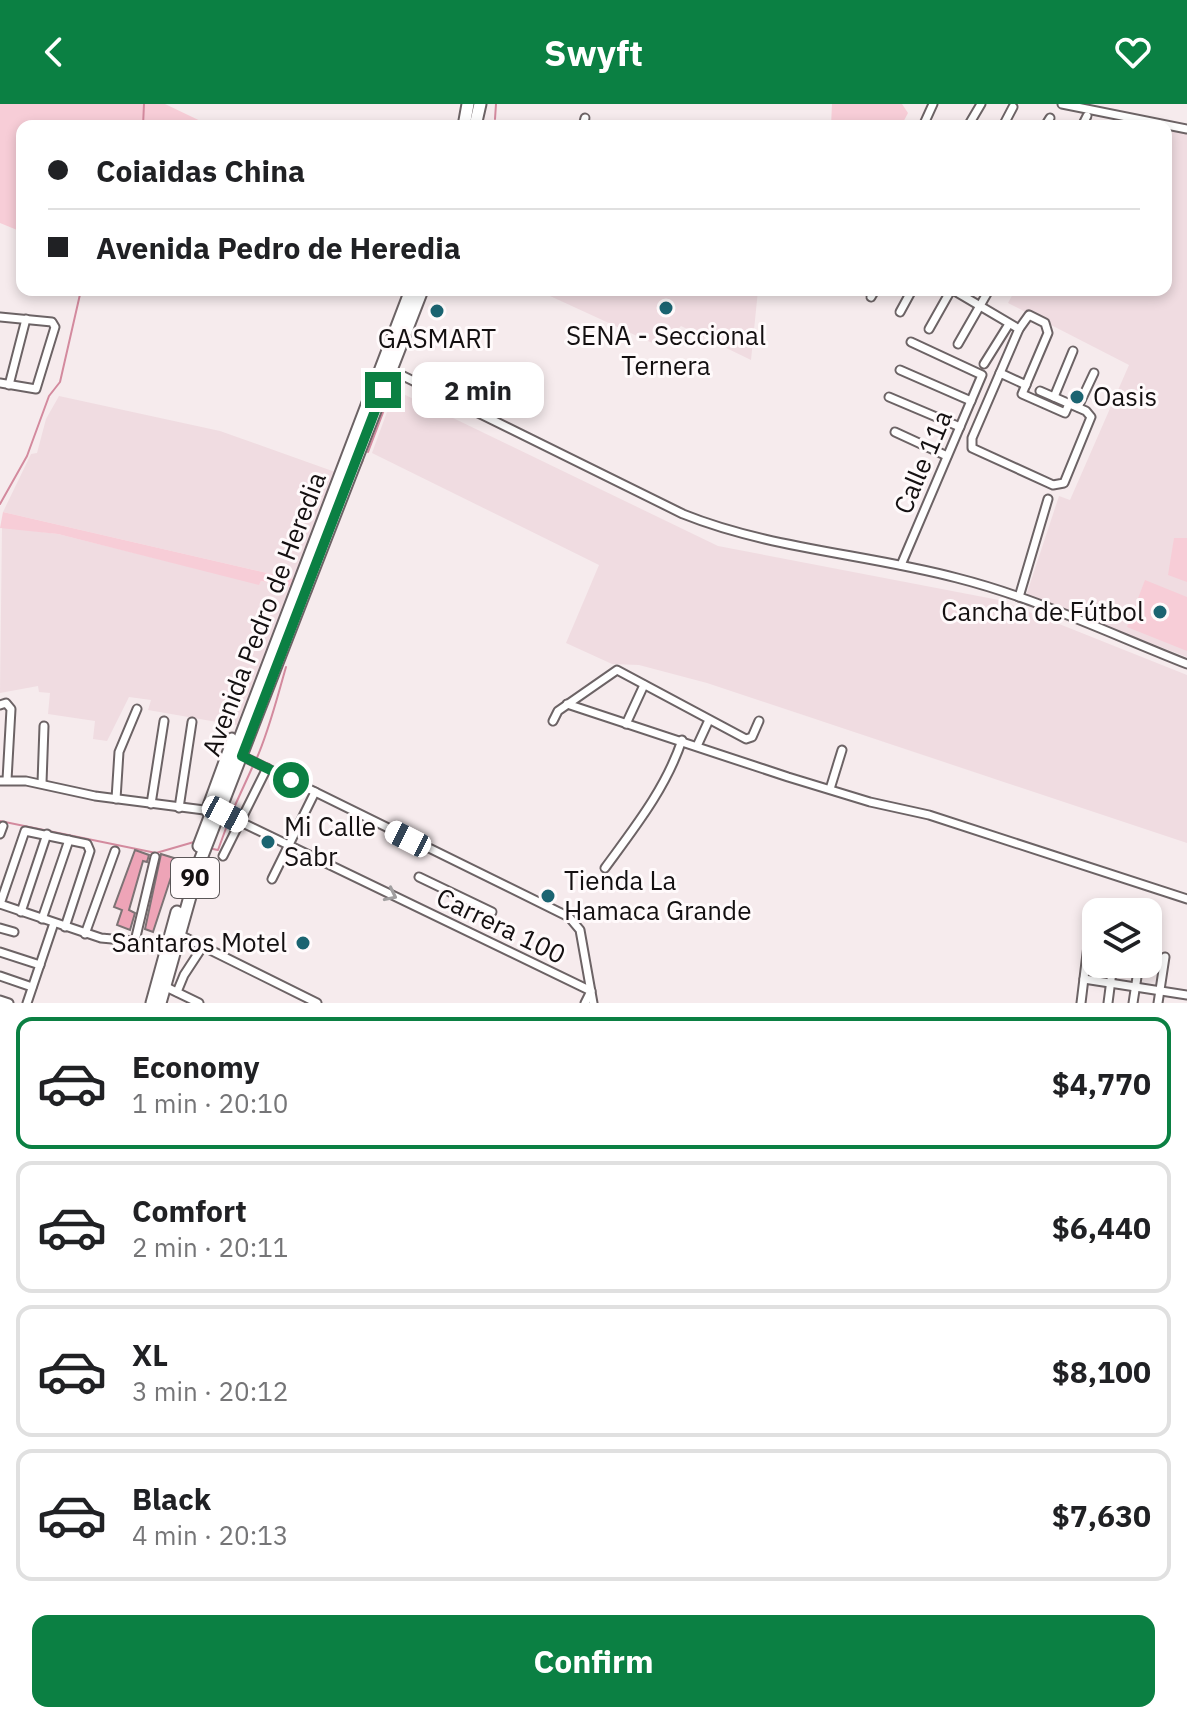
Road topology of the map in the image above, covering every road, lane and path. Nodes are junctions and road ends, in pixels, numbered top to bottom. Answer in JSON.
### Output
{"nodes":[{"id":1,"x":1062,"y":104,"type":"edge"},
{"id":2,"x":1013,"y":107,"type":"dead end"},
{"id":3,"x":1087,"y":116,"type":"dead end"},
{"id":4,"x":1006,"y":120,"type":"edge"},
{"id":5,"x":1085,"y":120,"type":"edge"},
{"id":6,"x":1142,"y":120,"type":"edge"},
{"id":7,"x":409,"y":296,"type":"edge"},
{"id":8,"x":419,"y":296,"type":"edge"},
{"id":9,"x":909,"y":296,"type":"edge"},
{"id":10,"x":948,"y":296,"type":"edge"},
{"id":11,"x":962,"y":296,"type":"edge"},
{"id":12,"x":986,"y":296,"type":"edge"},
{"id":13,"x":980,"y":306,"type":"junction"},
{"id":14,"x":900,"y":312,"type":"dead end"},
{"id":15,"x":0,"y":317,"type":"edge"},
{"id":16,"x":26,"y":319,"type":"junction"},
{"id":17,"x":1009,"y":324,"type":"junction"},
{"id":18,"x":929,"y":329,"type":"dead end"},
{"id":19,"x":1019,"y":329,"type":"junction"},
{"id":20,"x":911,"y":342,"type":"dead end"},
{"id":21,"x":958,"y":344,"type":"dead end"},
{"id":22,"x":1073,"y":351,"type":"dead end"},
{"id":23,"x":984,"y":364,"type":"dead end"},
{"id":24,"x":386,"y":368,"type":"junction"},
{"id":25,"x":900,"y":370,"type":"dead end"},
{"id":26,"x":1000,"y":373,"type":"junction"},
{"id":27,"x":1094,"y":373,"type":"dead end"},
{"id":28,"x":0,"y":383,"type":"edge"},
{"id":29,"x":9,"y":385,"type":"junction"},
{"id":30,"x":1026,"y":385,"type":"junction"},
{"id":31,"x":1040,"y":391,"type":"dead end"},
{"id":32,"x":889,"y":397,"type":"dead end"},
{"id":33,"x":1054,"y":397,"type":"junction"},
{"id":34,"x":971,"y":401,"type":"junction"},
{"id":35,"x":1069,"y":404,"type":"junction"},
{"id":36,"x":1078,"y":407,"type":"junction"},
{"id":37,"x":960,"y":427,"type":"junction"},
{"id":38,"x":895,"y":432,"type":"dead end"},
{"id":39,"x":947,"y":456,"type":"junction"},
{"id":40,"x":1048,"y":499,"type":"dead end"},
{"id":41,"x":901,"y":565,"type":"junction"},
{"id":42,"x":1019,"y":597,"type":"junction"},
{"id":43,"x":1187,"y":664,"type":"edge"},
{"id":44,"x":644,"y":685,"type":"junction"},
{"id":45,"x":567,"y":704,"type":"junction"},
{"id":46,"x":0,"y":705,"type":"edge"},
{"id":47,"x":137,"y":709,"type":"dead end"},
{"id":48,"x":709,"y":720,"type":"junction"},
{"id":49,"x":164,"y":721,"type":"dead end"},
{"id":50,"x":553,"y":721,"type":"dead end"},
{"id":51,"x":759,"y":721,"type":"dead end"},
{"id":52,"x":192,"y":722,"type":"dead end"},
{"id":53,"x":626,"y":724,"type":"junction"},
{"id":54,"x":44,"y":726,"type":"dead end"},
{"id":55,"x":232,"y":737,"type":"dead end"},
{"id":56,"x":682,"y":740,"type":"junction"},
{"id":57,"x":697,"y":746,"type":"junction"},
{"id":58,"x":842,"y":750,"type":"dead end"},
{"id":59,"x":4,"y":756,"type":"edge"},
{"id":60,"x":242,"y":756,"type":"junction"},
{"id":61,"x":267,"y":768,"type":"junction"},
{"id":62,"x":4,"y":780,"type":"edge"},
{"id":63,"x":42,"y":783,"type":"junction"},
{"id":64,"x":830,"y":789,"type":"junction"},
{"id":65,"x":315,"y":792,"type":"junction"},
{"id":66,"x":116,"y":799,"type":"junction"},
{"id":67,"x":151,"y":804,"type":"junction"},
{"id":68,"x":179,"y":808,"type":"junction"},
{"id":69,"x":212,"y":811,"type":"junction"},
{"id":70,"x":240,"y":822,"type":"junction"},
{"id":71,"x":47,"y":834,"type":"junction"},
{"id":72,"x":69,"y":840,"type":"junction"},
{"id":73,"x":289,"y":845,"type":"junction"},
{"id":74,"x":115,"y":851,"type":"dead end"},
{"id":75,"x":223,"y":856,"type":"dead end"},
{"id":76,"x":155,"y":857,"type":"dead end"},
{"id":77,"x":605,"y":868,"type":"dead end"},
{"id":78,"x":419,"y":877,"type":"dead end"},
{"id":79,"x":272,"y":879,"type":"dead end"},
{"id":80,"x":1187,"y":899,"type":"edge"},
{"id":81,"x":0,"y":904,"type":"edge"},
{"id":82,"x":21,"y":912,"type":"junction"},
{"id":83,"x":492,"y":912,"type":"dead end"},
{"id":84,"x":42,"y":919,"type":"junction"},
{"id":85,"x":54,"y":923,"type":"junction"},
{"id":86,"x":65,"y":927,"type":"junction"},
{"id":87,"x":0,"y":928,"type":"edge"},
{"id":88,"x":14,"y":932,"type":"dead end"},
{"id":89,"x":85,"y":934,"type":"junction"},
{"id":90,"x":178,"y":934,"type":"junction"},
{"id":91,"x":135,"y":941,"type":"junction"},
{"id":92,"x":167,"y":944,"type":"junction"},
{"id":93,"x":203,"y":946,"type":"junction"},
{"id":94,"x":0,"y":952,"type":"edge"},
{"id":95,"x":1165,"y":957,"type":"dead end"},
{"id":96,"x":40,"y":965,"type":"junction"},
{"id":97,"x":0,"y":976,"type":"edge"},
{"id":98,"x":1112,"y":978,"type":"edge"},
{"id":99,"x":1137,"y":978,"type":"edge"},
{"id":100,"x":1084,"y":979,"type":"joint"},
{"id":101,"x":1111,"y":983,"type":"junction"},
{"id":102,"x":164,"y":986,"type":"junction"},
{"id":103,"x":32,"y":987,"type":"junction"},
{"id":104,"x":1135,"y":987,"type":"junction"},
{"id":105,"x":591,"y":991,"type":"junction"},
{"id":106,"x":1160,"y":991,"type":"junction"},
{"id":107,"x":177,"y":992,"type":"junction"},
{"id":108,"x":1187,"y":996,"type":"edge"},
{"id":109,"x":0,"y":1000,"type":"edge"},
{"id":110,"x":9,"y":1003,"type":"edge"},
{"id":111,"x":27,"y":1003,"type":"edge"},
{"id":112,"x":152,"y":1003,"type":"edge"},
{"id":113,"x":160,"y":1003,"type":"edge"},
{"id":114,"x":199,"y":1003,"type":"edge"},
{"id":115,"x":317,"y":1003,"type":"edge"},
{"id":116,"x":585,"y":1003,"type":"edge"},
{"id":117,"x":593,"y":1003,"type":"edge"},
{"id":118,"x":1081,"y":1003,"type":"edge"},
{"id":119,"x":1108,"y":1003,"type":"edge"},
{"id":120,"x":1133,"y":1003,"type":"edge"},
{"id":121,"x":1158,"y":1003,"type":"edge"},
{"id":122,"x":1186,"y":1003,"type":"edge"}],
"edges":[{"from":1,"to":6,"type":"street"},
{"from":2,"to":4,"type":"street"},
{"from":3,"to":5,"type":"street"},
{"from":7,"to":24,"type":"highway","name":"Avenida Pedro de Heredia","number":"90"},
{"from":8,"to":24,"type":"highway","name":"Avenida Pedro de Heredia","number":"90"},
{"from":9,"to":14,"type":"street"},
{"from":10,"to":18,"type":"street"},
{"from":11,"to":13,"type":"street"},
{"from":12,"to":13,"type":"street"},
{"from":13,"to":17,"type":"street"},
{"from":13,"to":21,"type":"street"},
{"from":15,"to":16,"type":"street"},
{"from":16,"to":29,"type":"street"},
{"from":16,"to":29,"type":"street"},
{"from":17,"to":19,"type":"street"},
{"from":17,"to":23,"type":"street"},
{"from":19,"to":26,"type":"street"},
{"from":19,"to":30,"type":"street"},
{"from":20,"to":34,"type":"street","name":"Calle 11a"},
{"from":22,"to":33,"type":"street"},
{"from":24,"to":41,"type":"street"},
{"from":24,"to":60,"type":"highway","name":"Avenida Pedro de Heredia","number":"90"},
{"from":24,"to":69,"type":"highway","name":"Avenida Pedro de Heredia","number":"90"},
{"from":25,"to":34,"type":"street"},
{"from":26,"to":30,"type":"street"},
{"from":26,"to":36,"type":"street"},
{"from":27,"to":36,"type":"street"},
{"from":28,"to":29,"type":"street"},
{"from":30,"to":35,"type":"street"},
{"from":31,"to":33,"type":"street"},
{"from":32,"to":37,"type":"street"},
{"from":33,"to":35,"type":"street"},
{"from":34,"to":37,"type":"street","name":"Calle 11a"},
{"from":35,"to":36,"type":"street"},
{"from":37,"to":39,"type":"street","name":"Calle 11a"},
{"from":38,"to":39,"type":"street"},
{"from":39,"to":41,"type":"street","name":"Calle 11a"},
{"from":40,"to":42,"type":"street"},
{"from":41,"to":42,"type":"street"},
{"from":42,"to":43,"type":"street"},
{"from":44,"to":45,"type":"street"},
{"from":44,"to":48,"type":"street"},
{"from":44,"to":53,"type":"street"},
{"from":45,"to":50,"type":"street"},
{"from":45,"to":53,"type":"street"},
{"from":46,"to":59,"type":"street"},
{"from":47,"to":66,"type":"street"},
{"from":48,"to":51,"type":"street"},
{"from":48,"to":57,"type":"street"},
{"from":49,"to":67,"type":"street"},
{"from":52,"to":68,"type":"street"},
{"from":53,"to":56,"type":"street"},
{"from":54,"to":63,"type":"street"},
{"from":55,"to":69,"type":"street"},
{"from":56,"to":57,"type":"street"},
{"from":56,"to":77,"type":"street"},
{"from":57,"to":64,"type":"street"},
{"from":58,"to":64,"type":"street"},
{"from":59,"to":62,"type":"street"},
{"from":60,"to":61,"type":"street"},
{"from":60,"to":69,"type":"highway","name":"Avenida Pedro de Heredia","number":"90"},
{"from":61,"to":65,"type":"street"},
{"from":61,"to":70,"type":"street"},
{"from":62,"to":63,"type":"street","name":"Carrera 100"},
{"from":63,"to":66,"type":"street","name":"Carrera 100"},
{"from":64,"to":80,"type":"street"},
{"from":65,"to":73,"type":"street"},
{"from":65,"to":105,"type":"street"},
{"from":66,"to":67,"type":"street","name":"Carrera 100"},
{"from":67,"to":68,"type":"street","name":"Carrera 100"},
{"from":68,"to":69,"type":"street","name":"Carrera 100"},
{"from":69,"to":70,"type":"street","name":"Carrera 100"},
{"from":69,"to":90,"type":"highway","name":"Avenida Pedro de Heredia","number":"90"},
{"from":69,"to":92,"type":"highway","name":"Avenida Pedro de Heredia","number":"90"},
{"from":70,"to":73,"type":"street","name":"Carrera 100"},
{"from":70,"to":75,"type":"street"},
{"from":71,"to":72,"type":"street"},
{"from":71,"to":81,"type":"street"},
{"from":71,"to":82,"type":"street"},
{"from":72,"to":84,"type":"street"},
{"from":72,"to":86,"type":"street"},
{"from":73,"to":79,"type":"street"},
{"from":73,"to":105,"type":"street","name":"Carrera 100","one_way":true},
{"from":74,"to":89,"type":"street"},
{"from":76,"to":91,"type":"street"},
{"from":78,"to":83,"type":"street"},
{"from":81,"to":82,"type":"street"},
{"from":82,"to":84,"type":"street"},
{"from":84,"to":85,"type":"street"},
{"from":85,"to":86,"type":"street"},
{"from":85,"to":96,"type":"street"},
{"from":86,"to":89,"type":"street"},
{"from":87,"to":88,"type":"street"},
{"from":89,"to":91,"type":"street"},
{"from":90,"to":93,"type":"street"},
{"from":90,"to":102,"type":"highway","name":"Avenida Pedro de Heredia","number":"90"},
{"from":91,"to":92,"type":"street"},
{"from":92,"to":112,"type":"highway","name":"Avenida Pedro de Heredia","number":"90"},
{"from":93,"to":107,"type":"street"},
{"from":93,"to":115,"type":"street"},
{"from":94,"to":96,"type":"street"},
{"from":95,"to":106,"type":"street"},
{"from":96,"to":103,"type":"street"},
{"from":97,"to":103,"type":"street"},
{"from":98,"to":101,"type":"street"},
{"from":99,"to":104,"type":"street"},
{"from":100,"to":101,"type":"street"},
{"from":100,"to":118,"type":"street"},
{"from":101,"to":104,"type":"street"},
{"from":101,"to":119,"type":"street"},
{"from":102,"to":107,"type":"street"},
{"from":102,"to":113,"type":"highway","name":"Avenida Pedro de Heredia","number":"90"},
{"from":103,"to":111,"type":"street"},
{"from":104,"to":106,"type":"street"},
{"from":104,"to":120,"type":"street"},
{"from":105,"to":116,"type":"street"},
{"from":105,"to":117,"type":"street"},
{"from":106,"to":108,"type":"street"},
{"from":106,"to":121,"type":"street"},
{"from":107,"to":114,"type":"street"},
{"from":108,"to":122,"type":"street"},
{"from":109,"to":110,"type":"street"}]}
